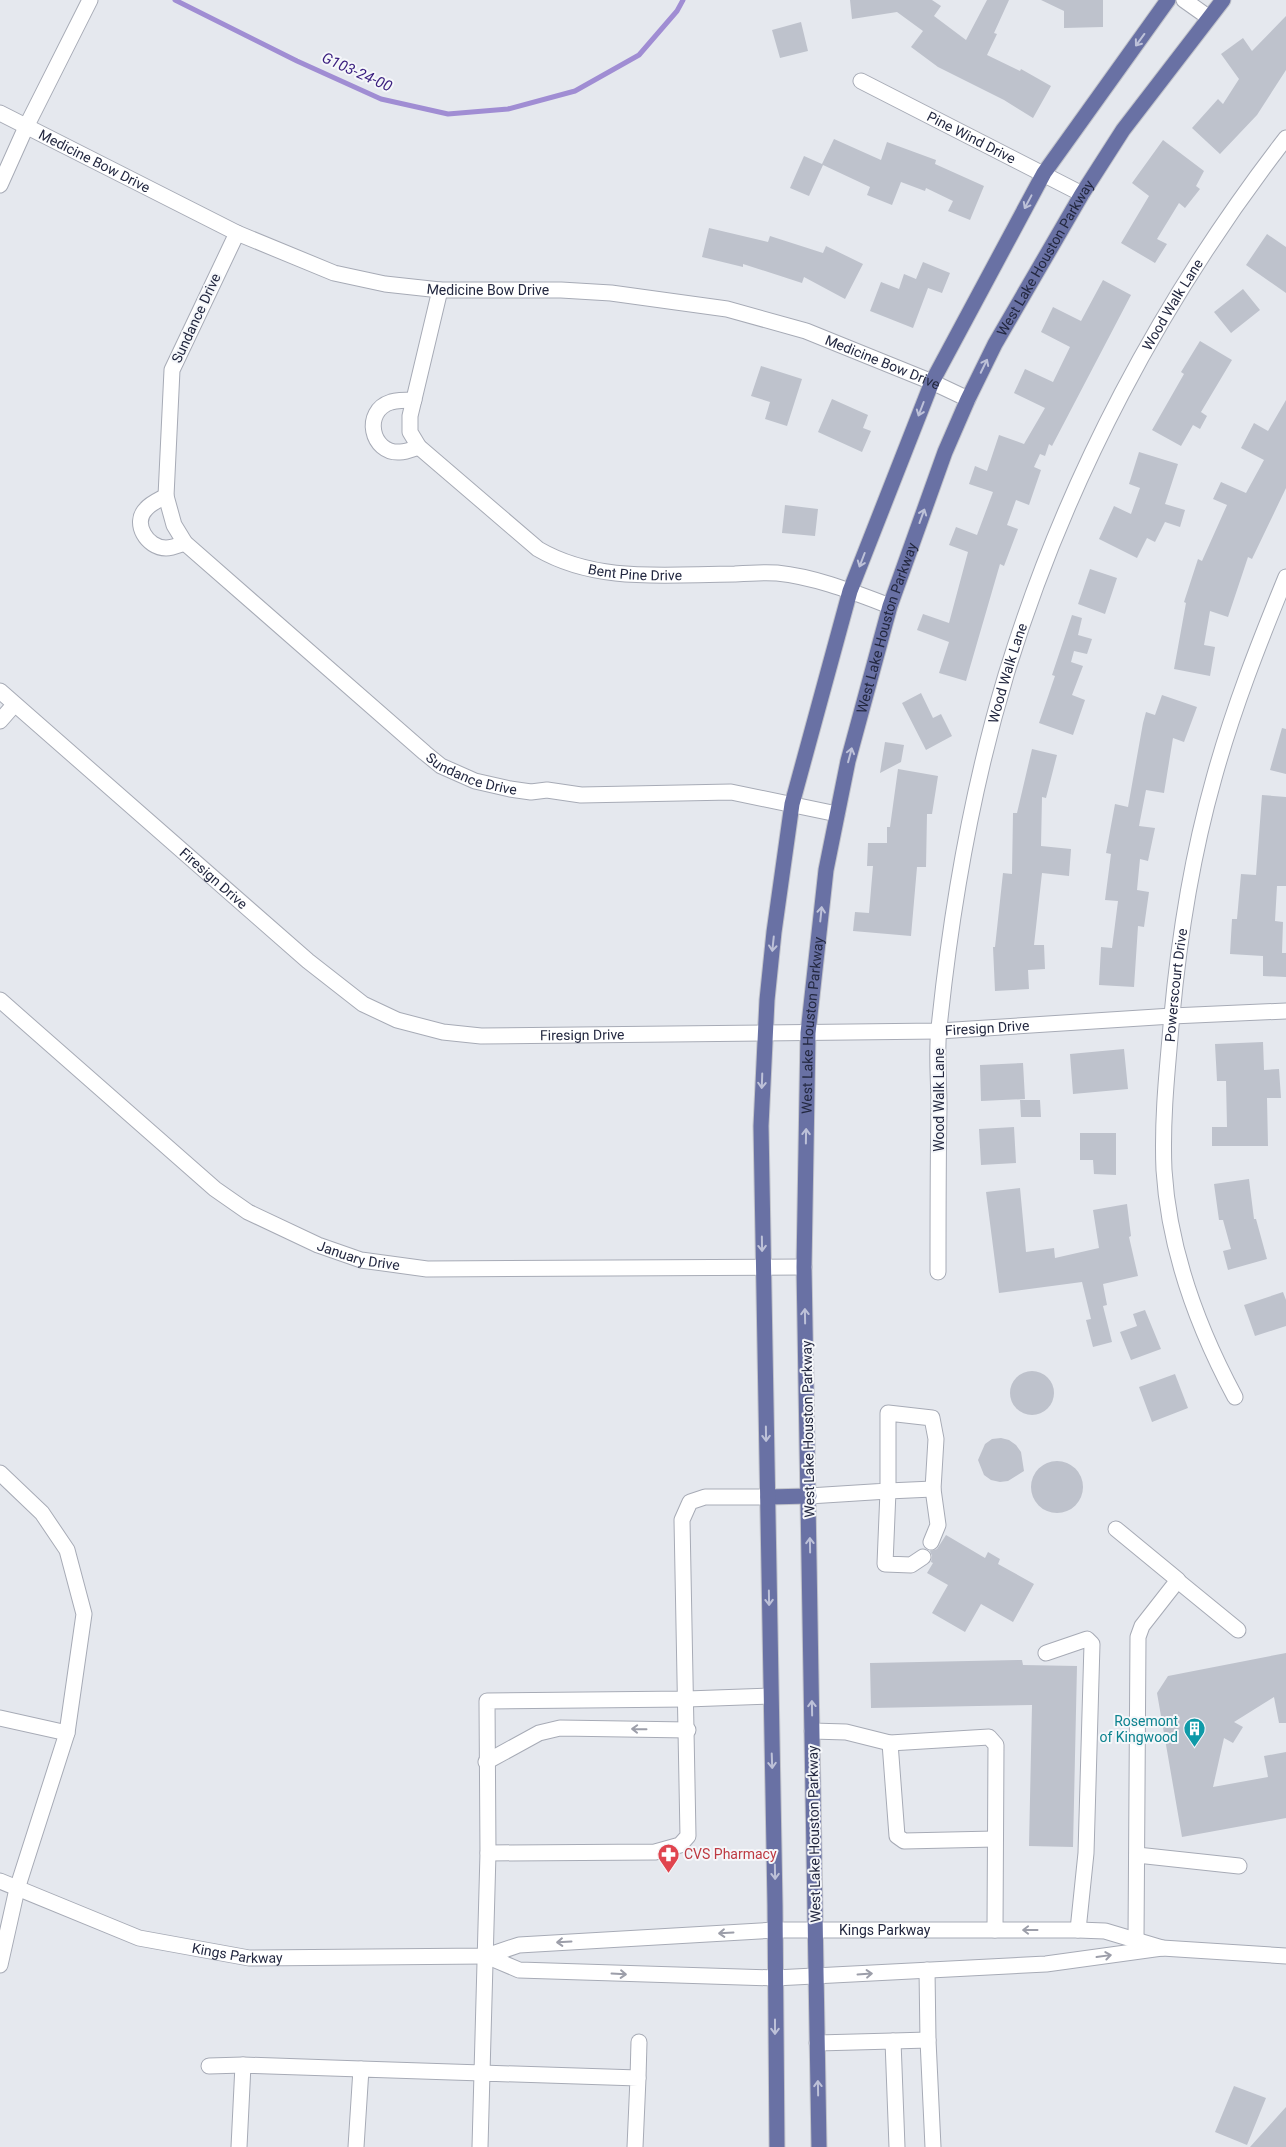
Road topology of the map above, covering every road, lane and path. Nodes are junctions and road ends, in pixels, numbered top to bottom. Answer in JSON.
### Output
{"nodes":[{"id":1,"x":90,"y":0,"type":"edge"},
{"id":2,"x":1168,"y":0,"type":"edge"},
{"id":3,"x":1184,"y":0,"type":"edge"},
{"id":4,"x":1223,"y":0,"type":"edge"},
{"id":5,"x":1208,"y":17,"type":"junction"},
{"id":6,"x":861,"y":81,"type":"dead end"},
{"id":7,"x":0,"y":113,"type":"edge"},
{"id":8,"x":26,"y":127,"type":"junction"},
{"id":9,"x":1286,"y":138,"type":"edge"},
{"id":10,"x":5,"y":160,"type":"edge"},
{"id":11,"x":1044,"y":173,"type":"junction"},
{"id":12,"x":0,"y":186,"type":"edge"},
{"id":13,"x":1082,"y":194,"type":"junction"},
{"id":14,"x":237,"y":233,"type":"junction"},
{"id":15,"x":440,"y":290,"type":"junction"},
{"id":16,"x":932,"y":382,"type":"junction"},
{"id":17,"x":968,"y":399,"type":"junction"},
{"id":18,"x":414,"y":400,"type":"junction"},
{"id":19,"x":419,"y":447,"type":"junction"},
{"id":20,"x":166,"y":496,"type":"junction"},
{"id":21,"x":185,"y":543,"type":"junction"},
{"id":22,"x":1286,"y":577,"type":"edge"},
{"id":23,"x":850,"y":591,"type":"junction"},
{"id":24,"x":890,"y":606,"type":"junction"},
{"id":25,"x":0,"y":692,"type":"edge"},
{"id":26,"x":14,"y":705,"type":"junction"},
{"id":27,"x":0,"y":721,"type":"edge"},
{"id":28,"x":792,"y":804,"type":"junction"},
{"id":29,"x":837,"y":814,"type":"junction"},
{"id":30,"x":0,"y":1000,"type":"edge"},
{"id":31,"x":1286,"y":1011,"type":"edge"},
{"id":32,"x":1172,"y":1016,"type":"junction"},
{"id":33,"x":939,"y":1031,"type":"junction"},
{"id":34,"x":808,"y":1032,"type":"junction"},
{"id":35,"x":764,"y":1033,"type":"junction"},
{"id":36,"x":762,"y":1267,"type":"junction"},
{"id":37,"x":804,"y":1267,"type":"junction"},
{"id":38,"x":938,"y":1272,"type":"dead end"},
{"id":39,"x":1235,"y":1397,"type":"dead end"},
{"id":40,"x":0,"y":1473,"type":"edge"},
{"id":41,"x":933,"y":1490,"type":"junction"},
{"id":42,"x":888,"y":1492,"type":"junction"},
{"id":43,"x":809,"y":1496,"type":"junction"},
{"id":44,"x":768,"y":1497,"type":"junction"},
{"id":45,"x":1116,"y":1529,"type":"dead end"},
{"id":46,"x":931,"y":1542,"type":"dead end"},
{"id":47,"x":923,"y":1557,"type":"dead end"},
{"id":48,"x":1178,"y":1580,"type":"junction"},
{"id":49,"x":1238,"y":1630,"type":"dead end"},
{"id":50,"x":1046,"y":1653,"type":"dead end"},
{"id":51,"x":770,"y":1696,"type":"junction"},
{"id":52,"x":687,"y":1699,"type":"junction"},
{"id":53,"x":0,"y":1718,"type":"edge"},
{"id":54,"x":688,"y":1730,"type":"junction"},
{"id":55,"x":812,"y":1731,"type":"junction"},
{"id":56,"x":67,"y":1733,"type":"junction"},
{"id":57,"x":890,"y":1743,"type":"junction"},
{"id":58,"x":486,"y":1762,"type":"junction"},
{"id":59,"x":995,"y":1839,"type":"junction"},
{"id":60,"x":488,"y":1853,"type":"junction"},
{"id":61,"x":1137,"y":1855,"type":"junction"},
{"id":62,"x":1239,"y":1866,"type":"dead end"},
{"id":63,"x":0,"y":1881,"type":"edge"},
{"id":64,"x":17,"y":1889,"type":"junction"},
{"id":65,"x":775,"y":1930,"type":"junction"},
{"id":66,"x":995,"y":1930,"type":"junction"},
{"id":67,"x":1078,"y":1930,"type":"junction"},
{"id":68,"x":815,"y":1932,"type":"junction"},
{"id":69,"x":1136,"y":1940,"type":"junction"},
{"id":70,"x":1162,"y":1948,"type":"junction"},
{"id":71,"x":486,"y":1956,"type":"junction"},
{"id":72,"x":1286,"y":1956,"type":"edge"},
{"id":73,"x":0,"y":1965,"type":"edge"},
{"id":74,"x":927,"y":1970,"type":"junction"},
{"id":75,"x":816,"y":1977,"type":"junction"},
{"id":76,"x":775,"y":1978,"type":"junction"},
{"id":77,"x":928,"y":2040,"type":"junction"},
{"id":78,"x":893,"y":2041,"type":"junction"},
{"id":79,"x":639,"y":2042,"type":"dead end"},
{"id":80,"x":817,"y":2043,"type":"junction"},
{"id":81,"x":243,"y":2065,"type":"junction"},
{"id":82,"x":209,"y":2066,"type":"dead end"},
{"id":83,"x":361,"y":2069,"type":"junction"},
{"id":84,"x":482,"y":2073,"type":"junction"},
{"id":85,"x":638,"y":2078,"type":"junction"},
{"id":86,"x":239,"y":2147,"type":"edge"},
{"id":87,"x":356,"y":2147,"type":"edge"},
{"id":88,"x":480,"y":2147,"type":"edge"},
{"id":89,"x":635,"y":2147,"type":"edge"},
{"id":90,"x":776,"y":2147,"type":"edge"},
{"id":91,"x":819,"y":2147,"type":"edge"},
{"id":92,"x":897,"y":2147,"type":"edge"},
{"id":93,"x":933,"y":2147,"type":"edge"}],
"edges":[{"from":1,"to":8,"type":"street"},
{"from":2,"to":11,"type":"main road","one_way":true},
{"from":3,"to":5,"type":"street"},
{"from":4,"to":5,"type":"main road","name":"West Lake Houston Parkway"},
{"from":5,"to":13,"type":"main road","name":"West Lake Houston Parkway"},
{"from":6,"to":11,"type":"street","name":"Pine Wind Drive"},
{"from":7,"to":8,"type":"street","name":"Medicine Bow Drive"},
{"from":8,"to":10,"type":"street"},
{"from":8,"to":14,"type":"street","name":"Medicine Bow Drive"},
{"from":9,"to":33,"type":"street","name":"Wood Walk Lane"},
{"from":10,"to":12,"type":"street"},
{"from":11,"to":13,"type":"street","name":"Pine Wind Drive"},
{"from":11,"to":16,"type":"main road","one_way":true},
{"from":17,"to":13,"type":"main road","name":"West Lake Houston Parkway","one_way":true},
{"from":14,"to":15,"type":"street","name":"Medicine Bow Drive"},
{"from":14,"to":20,"type":"street","name":"Sundance Drive"},
{"from":15,"to":16,"type":"street","name":"Medicine Bow Drive"},
{"from":15,"to":18,"type":"street","name":"Bent Pine Drive"},
{"from":16,"to":17,"type":"street","name":"Medicine Bow Drive"},
{"from":16,"to":23,"type":"main road","one_way":true},
{"from":24,"to":17,"type":"main road","name":"West Lake Houston Parkway","one_way":true},
{"from":18,"to":19,"type":"street","name":"Bent Pine Drive"},
{"from":18,"to":19,"type":"street"},
{"from":19,"to":23,"type":"street","name":"Bent Pine Drive"},
{"from":20,"to":21,"type":"street","name":"Sundance Drive"},
{"from":20,"to":21,"type":"street"},
{"from":21,"to":28,"type":"street","name":"Sundance Drive"},
{"from":22,"to":32,"type":"street","name":"Powerscourt Drive"},
{"from":23,"to":24,"type":"street","name":"Bent Pine Drive"},
{"from":23,"to":28,"type":"main road"},
{"from":29,"to":24,"type":"main road","name":"West Lake Houston Parkway","one_way":true},
{"from":25,"to":26,"type":"street","name":"Firesign Drive"},
{"from":26,"to":27,"type":"street"},
{"from":26,"to":35,"type":"street","name":"Firesign Drive"},
{"from":28,"to":29,"type":"street","name":"Sundance Drive"},
{"from":28,"to":35,"type":"main road","one_way":true},
{"from":34,"to":29,"type":"main road","name":"West Lake Houston Parkway","one_way":true},
{"from":30,"to":36,"type":"street","name":"January Drive"},
{"from":31,"to":32,"type":"street","name":"Firesign Drive"},
{"from":32,"to":33,"type":"street","name":"Firesign Drive"},
{"from":32,"to":39,"type":"street","name":"Powerscourt Drive"},
{"from":33,"to":34,"type":"street","name":"Firesign Drive"},
{"from":33,"to":38,"type":"street","name":"Wood Walk Lane"},
{"from":34,"to":35,"type":"street","name":"Firesign Drive"},
{"from":37,"to":34,"type":"main road","name":"West Lake Houston Parkway","one_way":true},
{"from":35,"to":36,"type":"main road","one_way":true},
{"from":36,"to":37,"type":"street","name":"January Drive"},
{"from":36,"to":44,"type":"main road","one_way":true},
{"from":43,"to":37,"type":"main road","name":"West Lake Houston Parkway","one_way":true},
{"from":40,"to":56,"type":"street"},
{"from":41,"to":42,"type":"street"},
{"from":41,"to":42,"type":"street"},
{"from":41,"to":46,"type":"street"},
{"from":42,"to":43,"type":"street"},
{"from":42,"to":47,"type":"street"},
{"from":43,"to":44,"type":"main road"},
{"from":55,"to":43,"type":"main road","name":"West Lake Houston Parkway","one_way":true},
{"from":44,"to":51,"type":"main road","one_way":true},
{"from":44,"to":52,"type":"street"},
{"from":45,"to":48,"type":"street"},
{"from":48,"to":49,"type":"street"},
{"from":48,"to":61,"type":"street"},
{"from":50,"to":67,"type":"street"},
{"from":51,"to":52,"type":"street"},
{"from":51,"to":65,"type":"main road","one_way":true},
{"from":52,"to":54,"type":"street"},
{"from":52,"to":58,"type":"street"},
{"from":53,"to":56,"type":"street"},
{"from":54,"to":58,"type":"street","one_way":true},
{"from":54,"to":60,"type":"street"},
{"from":55,"to":57,"type":"street"},
{"from":55,"to":68,"type":"main road","name":"West Lake Houston Parkway"},
{"from":56,"to":64,"type":"street"},
{"from":57,"to":59,"type":"street"},
{"from":57,"to":59,"type":"street"},
{"from":58,"to":60,"type":"street"},
{"from":59,"to":66,"type":"street"},
{"from":60,"to":71,"type":"street"},
{"from":61,"to":62,"type":"street"},
{"from":61,"to":69,"type":"street"},
{"from":63,"to":64,"type":"street","name":"Kings Parkway"},
{"from":64,"to":71,"type":"street","name":"Kings Parkway"},
{"from":64,"to":73,"type":"street"},
{"from":65,"to":68,"type":"street","name":"Kings Parkway"},
{"from":65,"to":71,"type":"street","name":"Kings Parkway","one_way":true},
{"from":65,"to":76,"type":"main road"},
{"from":67,"to":66,"type":"street","name":"Kings Parkway","one_way":true},
{"from":66,"to":68,"type":"street","name":"Kings Parkway"},
{"from":67,"to":69,"type":"street","name":"Kings Parkway"},
{"from":68,"to":75,"type":"main road","name":"West Lake Houston Parkway"},
{"from":69,"to":70,"type":"street","name":"Kings Parkway"},
{"from":70,"to":72,"type":"street","name":"Kings Parkway"},
{"from":74,"to":70,"type":"street","name":"Kings Parkway","one_way":true},
{"from":71,"to":76,"type":"street","name":"Kings Parkway","one_way":true},
{"from":71,"to":84,"type":"street"},
{"from":75,"to":74,"type":"street","name":"Kings Parkway","one_way":true},
{"from":74,"to":77,"type":"street"},
{"from":75,"to":76,"type":"street","name":"Kings Parkway"},
{"from":75,"to":80,"type":"main road","name":"West Lake Houston Parkway"},
{"from":76,"to":90,"type":"main road","one_way":true},
{"from":77,"to":78,"type":"street"},
{"from":77,"to":93,"type":"street"},
{"from":78,"to":80,"type":"street"},
{"from":78,"to":92,"type":"street"},
{"from":79,"to":85,"type":"street"},
{"from":91,"to":80,"type":"main road","name":"West Lake Houston Parkway","one_way":true},
{"from":81,"to":82,"type":"street"},
{"from":81,"to":83,"type":"street"},
{"from":81,"to":86,"type":"street"},
{"from":83,"to":84,"type":"street"},
{"from":83,"to":87,"type":"street"},
{"from":84,"to":85,"type":"street"},
{"from":84,"to":88,"type":"street"},
{"from":85,"to":89,"type":"street"}]}
